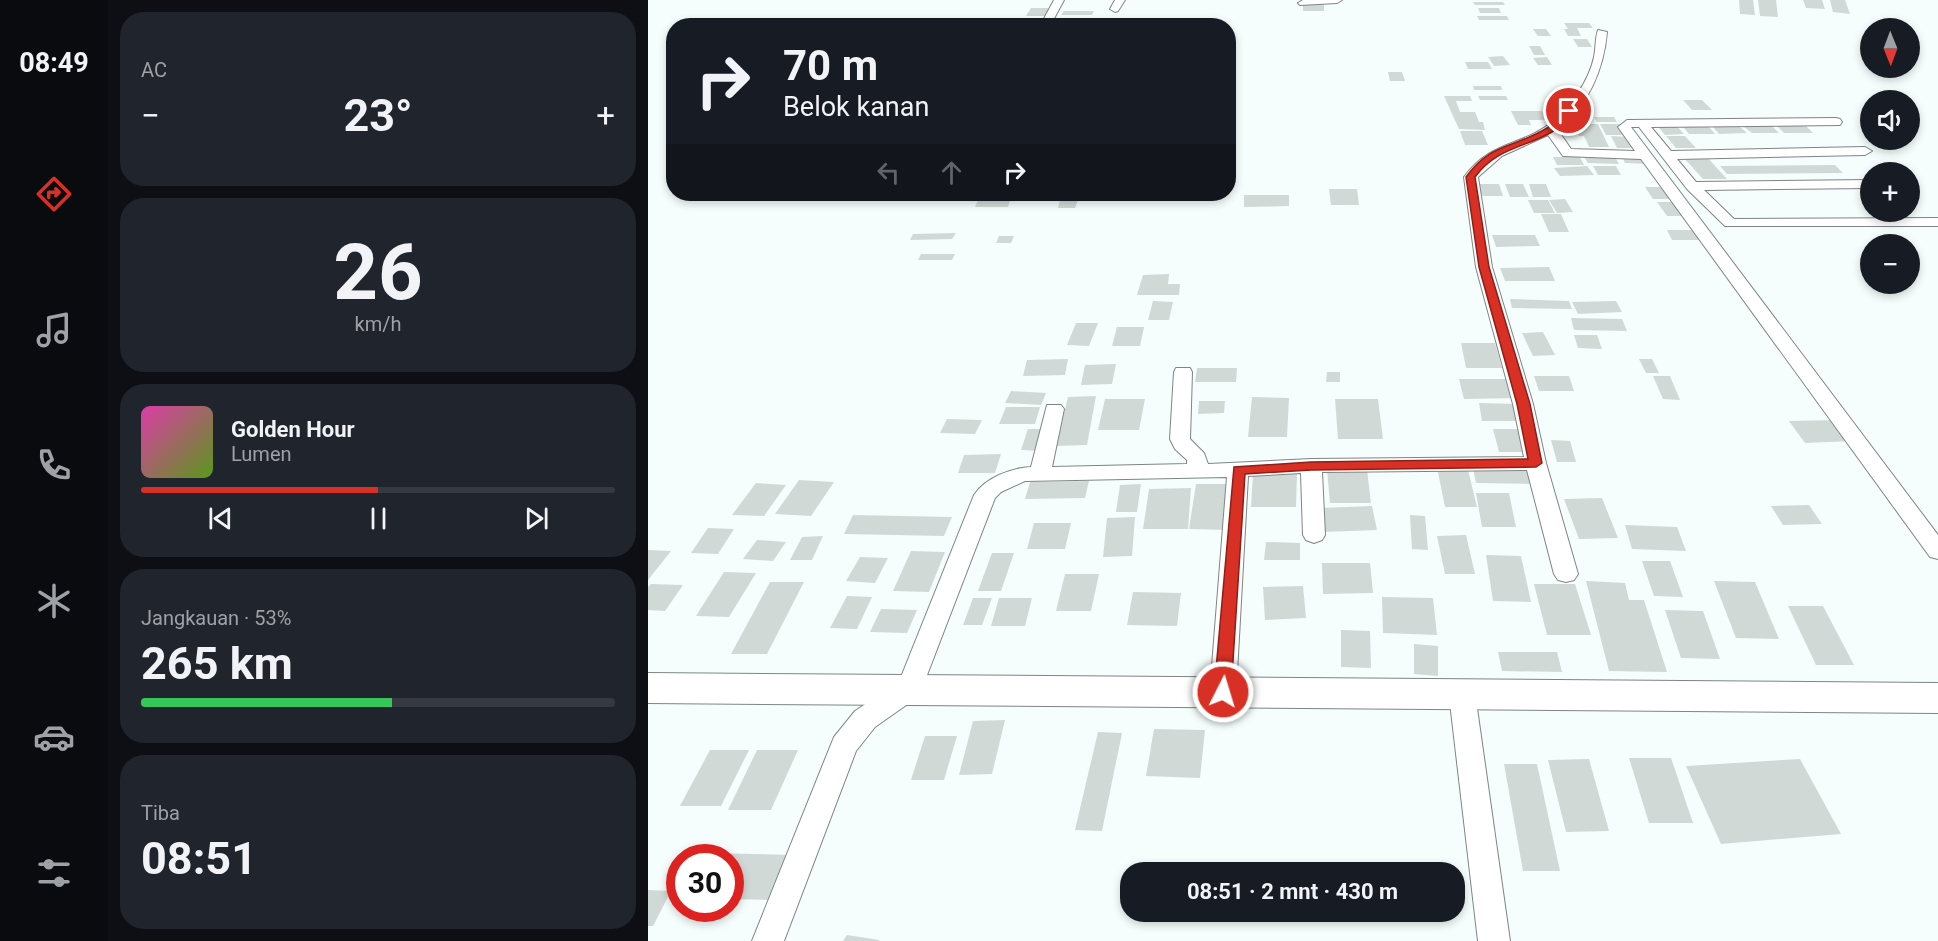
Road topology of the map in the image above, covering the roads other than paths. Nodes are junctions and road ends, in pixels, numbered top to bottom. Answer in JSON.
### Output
{"nodes":[{"id":1,"x":1059,"y":0,"type":"edge"},
{"id":2,"x":1337,"y":0,"type":"edge"},
{"id":3,"x":1303,"y":3,"type":"dead end"},
{"id":4,"x":1049,"y":18,"type":"edge"},
{"id":5,"x":1602,"y":32,"type":"dead end"},
{"id":6,"x":1836,"y":122,"type":"dead end"},
{"id":7,"x":1642,"y":123,"type":"junction"},
{"id":8,"x":1551,"y":129,"type":"junction"},
{"id":9,"x":1866,"y":151,"type":"dead end"},
{"id":10,"x":1669,"y":154,"type":"junction"},
{"id":11,"x":1645,"y":155,"type":"junction"},
{"id":12,"x":1860,"y":183,"type":"edge"},
{"id":13,"x":1692,"y":186,"type":"junction"},
{"id":14,"x":1938,"y":222,"type":"edge"},
{"id":15,"x":1184,"y":372,"type":"dead end"},
{"id":16,"x":1054,"y":409,"type":"dead end"},
{"id":17,"x":1536,"y":463,"type":"junction"},
{"id":18,"x":1311,"y":466,"type":"junction"},
{"id":19,"x":1238,"y":470,"type":"junction"},
{"id":20,"x":1198,"y":471,"type":"junction"},
{"id":21,"x":1040,"y":474,"type":"junction"},
{"id":22,"x":1314,"y":536,"type":"dead end"},
{"id":23,"x":1938,"y":551,"type":"edge"},
{"id":24,"x":1566,"y":574,"type":"dead end"},
{"id":25,"x":648,"y":688,"type":"edge"},
{"id":26,"x":910,"y":689,"type":"junction"},
{"id":27,"x":1223,"y":692,"type":"junction"},
{"id":28,"x":1462,"y":694,"type":"junction"},
{"id":29,"x":1938,"y":698,"type":"edge"},
{"id":30,"x":768,"y":941,"type":"edge"},
{"id":31,"x":1494,"y":941,"type":"edge"}],
"edges":[{"from":1,"to":4,"type":"street"},
{"from":2,"to":3,"type":"street"},
{"from":5,"to":8,"type":"street"},
{"from":6,"to":7,"type":"street"},
{"from":7,"to":10,"type":"street"},
{"from":7,"to":11,"type":"street"},
{"from":8,"to":11,"type":"street"},
{"from":8,"to":17,"type":"street"},
{"from":9,"to":10,"type":"street"},
{"from":10,"to":13,"type":"street"},
{"from":11,"to":23,"type":"street"},
{"from":12,"to":13,"type":"street"},
{"from":13,"to":14,"type":"street"},
{"from":15,"to":20,"type":"street"},
{"from":16,"to":21,"type":"street"},
{"from":17,"to":18,"type":"street"},
{"from":17,"to":24,"type":"street"},
{"from":18,"to":19,"type":"street"},
{"from":18,"to":22,"type":"street"},
{"from":19,"to":20,"type":"street"},
{"from":19,"to":27,"type":"street"},
{"from":20,"to":21,"type":"street"},
{"from":21,"to":26,"type":"street"},
{"from":25,"to":26,"type":"main road"},
{"from":26,"to":27,"type":"main road"},
{"from":26,"to":30,"type":"street"},
{"from":27,"to":28,"type":"main road"},
{"from":28,"to":29,"type":"main road"},
{"from":28,"to":31,"type":"street"}]}
